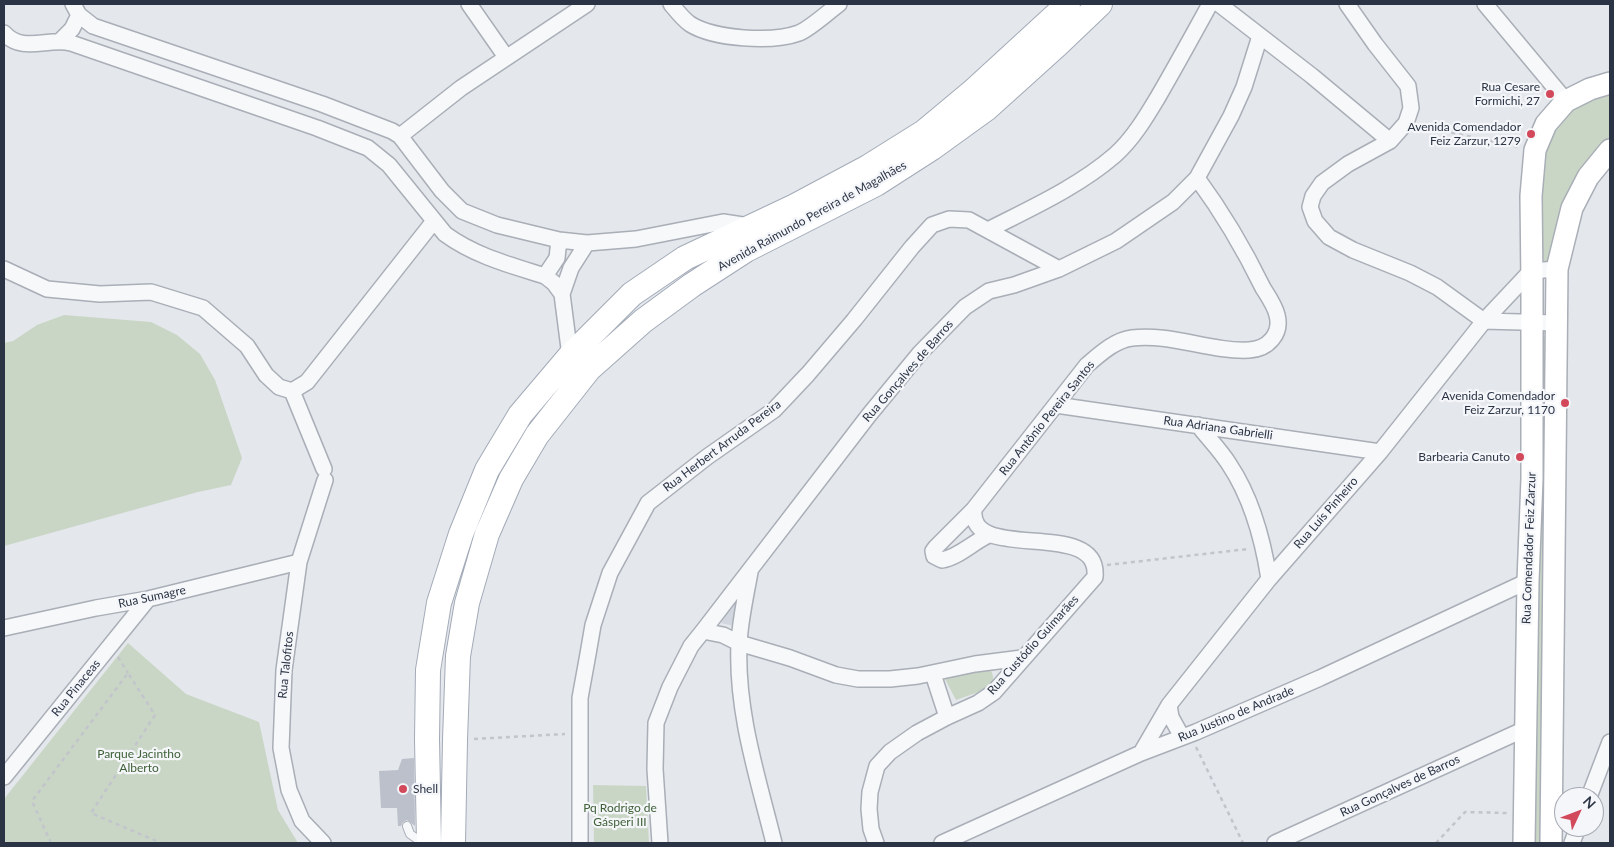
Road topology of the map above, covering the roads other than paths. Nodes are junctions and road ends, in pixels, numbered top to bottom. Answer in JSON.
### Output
{"nodes":[{"id":1,"x":469,"y":4,"type":"edge"},
{"id":2,"x":587,"y":4,"type":"edge"},
{"id":3,"x":671,"y":4,"type":"edge"},
{"id":4,"x":839,"y":4,"type":"edge"},
{"id":5,"x":1068,"y":4,"type":"edge"},
{"id":6,"x":1100,"y":4,"type":"edge"},
{"id":7,"x":1210,"y":4,"type":"edge"},
{"id":8,"x":1219,"y":4,"type":"edge"},
{"id":9,"x":1347,"y":4,"type":"edge"},
{"id":10,"x":1484,"y":4,"type":"edge"},
{"id":11,"x":76,"y":9,"type":"edge"},
{"id":12,"x":1260,"y":36,"type":"junction"},
{"id":13,"x":5,"y":39,"type":"edge"},
{"id":14,"x":61,"y":40,"type":"junction"},
{"id":15,"x":506,"y":57,"type":"junction"},
{"id":16,"x":1610,"y":83,"type":"edge"},
{"id":17,"x":1566,"y":101,"type":"junction"},
{"id":18,"x":400,"y":136,"type":"junction"},
{"id":19,"x":1390,"y":141,"type":"junction"},
{"id":20,"x":1610,"y":150,"type":"edge"},
{"id":21,"x":1197,"y":178,"type":"junction"},
{"id":22,"x":434,"y":221,"type":"junction"},
{"id":23,"x":751,"y":226,"type":"junction"},
{"id":24,"x":988,"y":230,"type":"junction"},
{"id":25,"x":559,"y":240,"type":"junction"},
{"id":26,"x":587,"y":243,"type":"junction"},
{"id":27,"x":4,"y":269,"type":"edge"},
{"id":28,"x":1059,"y":269,"type":"junction"},
{"id":29,"x":1557,"y":269,"type":"junction"},
{"id":30,"x":1531,"y":271,"type":"junction"},
{"id":31,"x":545,"y":276,"type":"junction"},
{"id":32,"x":562,"y":294,"type":"junction"},
{"id":33,"x":1484,"y":321,"type":"junction"},
{"id":34,"x":1531,"y":323,"type":"junction"},
{"id":35,"x":1557,"y":323,"type":"junction"},
{"id":36,"x":570,"y":356,"type":"junction"},
{"id":37,"x":292,"y":391,"type":"junction"},
{"id":38,"x":1056,"y":405,"type":"junction"},
{"id":39,"x":1198,"y":425,"type":"junction"},
{"id":40,"x":1380,"y":452,"type":"junction"},
{"id":41,"x":974,"y":509,"type":"junction"},
{"id":42,"x":989,"y":535,"type":"junction"},
{"id":43,"x":299,"y":562,"type":"junction"},
{"id":44,"x":750,"y":570,"type":"junction"},
{"id":45,"x":1269,"y":579,"type":"junction"},
{"id":46,"x":1528,"y":581,"type":"junction"},
{"id":47,"x":148,"y":599,"type":"junction"},
{"id":48,"x":4,"y":628,"type":"edge"},
{"id":49,"x":703,"y":631,"type":"junction"},
{"id":50,"x":738,"y":643,"type":"junction"},
{"id":51,"x":1022,"y":658,"type":"junction"},
{"id":52,"x":933,"y":674,"type":"junction"},
{"id":53,"x":1169,"y":705,"type":"junction"},
{"id":54,"x":947,"y":717,"type":"junction"},
{"id":55,"x":1525,"y":729,"type":"junction"},
{"id":56,"x":1186,"y":736,"type":"junction"},
{"id":57,"x":1610,"y":742,"type":"edge"},
{"id":58,"x":1141,"y":753,"type":"junction"},
{"id":59,"x":4,"y":777,"type":"edge"},
{"id":60,"x":1593,"y":787,"type":"edge"},
{"id":61,"x":407,"y":826,"type":"dead end"},
{"id":62,"x":323,"y":843,"type":"edge"},
{"id":63,"x":423,"y":843,"type":"edge"},
{"id":64,"x":429,"y":843,"type":"edge"},
{"id":65,"x":453,"y":843,"type":"edge"},
{"id":66,"x":580,"y":843,"type":"edge"},
{"id":67,"x":660,"y":843,"type":"edge"},
{"id":68,"x":774,"y":843,"type":"edge"},
{"id":69,"x":876,"y":843,"type":"edge"},
{"id":70,"x":942,"y":843,"type":"edge"},
{"id":71,"x":1275,"y":843,"type":"edge"},
{"id":72,"x":1524,"y":843,"type":"edge"},
{"id":73,"x":1551,"y":843,"type":"edge"}],
"edges":[{"from":1,"to":15,"type":"street"},
{"from":2,"to":15,"type":"street"},
{"from":3,"to":4,"type":"street"},
{"from":5,"to":23,"type":"main road","name":"Avenida Raimundo Pereira de Magalhães"},
{"from":6,"to":65,"type":"main road","name":"Avenida Raimundo Pereira de Magalhães"},
{"from":7,"to":24,"type":"street"},
{"from":8,"to":12,"type":"street"},
{"from":9,"to":19,"type":"street"},
{"from":10,"to":17,"type":"street"},
{"from":11,"to":14,"type":"street"},
{"from":11,"to":18,"type":"street"},
{"from":12,"to":19,"type":"street"},
{"from":12,"to":21,"type":"street","name":"Rua Gonçalves de Barros"},
{"from":13,"to":14,"type":"street"},
{"from":14,"to":22,"type":"street"},
{"from":15,"to":18,"type":"street"},
{"from":16,"to":17,"type":"main road","name":"Rua Comendador Feiz Zarzur"},
{"from":17,"to":30,"type":"main road","name":"Rua Comendador Feiz Zarzur"},
{"from":18,"to":25,"type":"street"},
{"from":19,"to":33,"type":"street"},
{"from":20,"to":29,"type":"main road","name":"Rua Comendador Feiz Zarzur"},
{"from":21,"to":28,"type":"street","name":"Rua Gonçalves de Barros"},
{"from":21,"to":38,"type":"street","name":"Rua Antônio Pereira Santos"},
{"from":22,"to":31,"type":"street"},
{"from":22,"to":37,"type":"street"},
{"from":23,"to":26,"type":"street"},
{"from":23,"to":36,"type":"main road","name":"Avenida Raimundo Pereira de Magalhães"},
{"from":24,"to":28,"type":"street","name":"Rua Herbert Arruda Pereira"},
{"from":24,"to":66,"type":"street","name":"Rua Herbert Arruda Pereira"},
{"from":25,"to":26,"type":"street"},
{"from":25,"to":31,"type":"street"},
{"from":26,"to":32,"type":"street"},
{"from":27,"to":37,"type":"street"},
{"from":28,"to":44,"type":"street","name":"Rua Gonçalves de Barros"},
{"from":29,"to":30,"type":"street"},
{"from":29,"to":35,"type":"main road","name":"Rua Comendador Feiz Zarzur"},
{"from":30,"to":33,"type":"street","name":"Rua Luís Pinheiro"},
{"from":30,"to":34,"type":"main road","name":"Rua Comendador Feiz Zarzur"},
{"from":31,"to":32,"type":"street"},
{"from":32,"to":36,"type":"street"},
{"from":33,"to":34,"type":"street"},
{"from":33,"to":40,"type":"street","name":"Rua Luís Pinheiro"},
{"from":34,"to":35,"type":"street"},
{"from":34,"to":46,"type":"main road","name":"Rua Comendador Feiz Zarzur"},
{"from":35,"to":73,"type":"main road","name":"Rua Comendador Feiz Zarzur"},
{"from":36,"to":64,"type":"main road","name":"Avenida Raimundo Pereira de Magalhães"},
{"from":37,"to":43,"type":"street","name":"Rua Talofitos"},
{"from":38,"to":39,"type":"street","name":"Rua Adriana Gabrielli"},
{"from":38,"to":41,"type":"street","name":"Rua Antônio Pereira Santos"},
{"from":39,"to":40,"type":"street","name":"Rua Adriana Gabrielli"},
{"from":39,"to":45,"type":"street"},
{"from":40,"to":45,"type":"street","name":"Rua Luís Pinheiro"},
{"from":41,"to":42,"type":"street"},
{"from":41,"to":42,"type":"street","name":"Rua Antônio Pereira Santos"},
{"from":42,"to":51,"type":"street","name":"Rua Custódio Guimarães"},
{"from":43,"to":47,"type":"street","name":"Rua Sumagre"},
{"from":43,"to":62,"type":"street","name":"Rua Talofitos"},
{"from":44,"to":49,"type":"street"},
{"from":44,"to":50,"type":"street","name":"Rua Gonçalves de Barros"},
{"from":45,"to":53,"type":"street","name":"Rua Luís Pinheiro"},
{"from":46,"to":55,"type":"main road","name":"Rua Comendador Feiz Zarzur"},
{"from":46,"to":56,"type":"street","name":"Rua Justino de Andrade"},
{"from":47,"to":48,"type":"street","name":"Rua Sumagre"},
{"from":47,"to":59,"type":"street","name":"Rua Pinaceas"},
{"from":49,"to":50,"type":"street"},
{"from":49,"to":67,"type":"street"},
{"from":50,"to":52,"type":"street"},
{"from":50,"to":68,"type":"street","name":"Rua Gonçalves de Barros"},
{"from":51,"to":52,"type":"street"},
{"from":51,"to":54,"type":"street","name":"Rua Custódio Guimarães"},
{"from":52,"to":54,"type":"street"},
{"from":53,"to":56,"type":"street"},
{"from":53,"to":58,"type":"street","name":"Rua Luís Pinheiro"},
{"from":54,"to":69,"type":"street","name":"Rua Custódio Guimarães"},
{"from":55,"to":71,"type":"street","name":"Rua Gonçalves de Barros"},
{"from":55,"to":72,"type":"main road","name":"Rua Comendador Feiz Zarzur"},
{"from":56,"to":58,"type":"street","name":"Rua Justino de Andrade"},
{"from":57,"to":60,"type":"street"},
{"from":58,"to":70,"type":"street","name":"Rua Justino de Andrade"},
{"from":61,"to":63,"type":"lane"}]}
